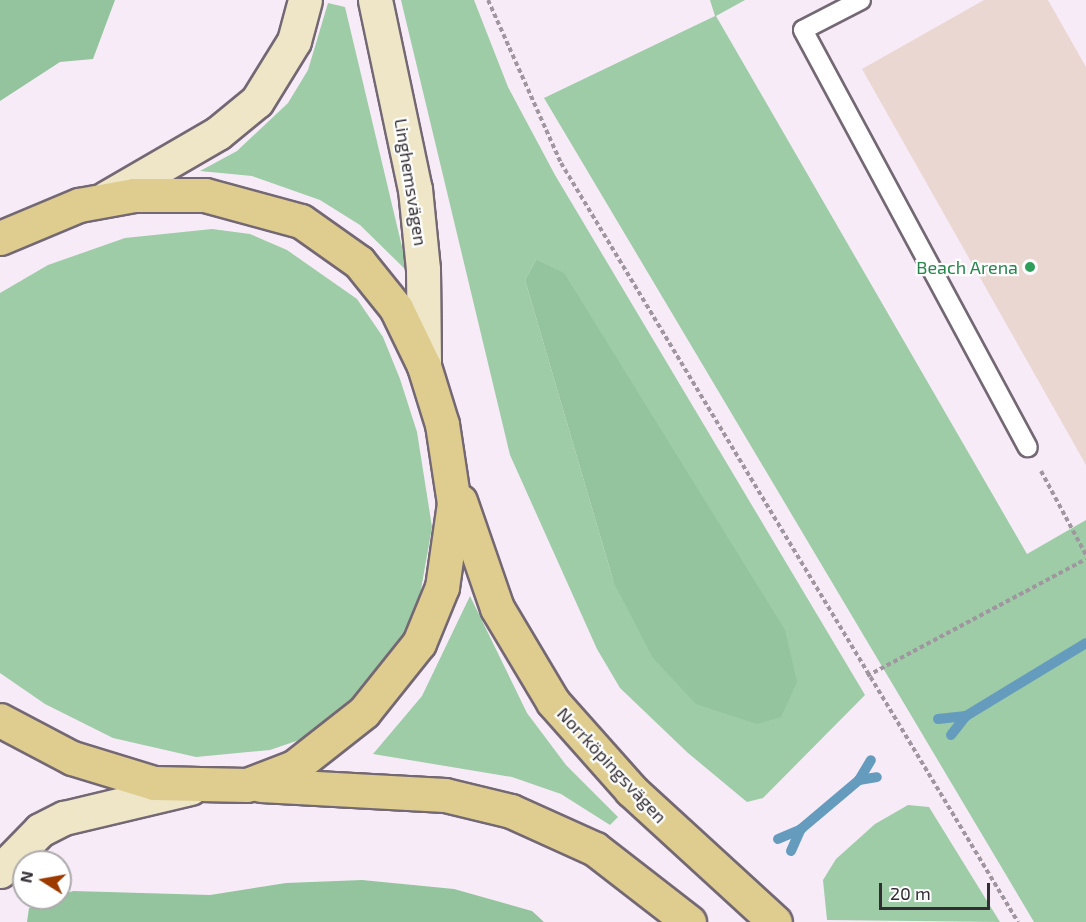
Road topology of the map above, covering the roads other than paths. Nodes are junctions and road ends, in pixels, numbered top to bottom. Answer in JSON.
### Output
{"nodes":[{"id":1,"x":305,"y":0,"type":"edge"},
{"id":2,"x":375,"y":0,"type":"edge"},
{"id":3,"x":861,"y":0,"type":"edge"},
{"id":4,"x":106,"y":198,"type":"junction"},
{"id":5,"x":0,"y":238,"type":"edge"},
{"id":6,"x":424,"y":366,"type":"junction"},
{"id":7,"x":1028,"y":447,"type":"road end"},
{"id":8,"x":453,"y":476,"type":"junction"},
{"id":9,"x":0,"y":720,"type":"edge"},
{"id":10,"x":247,"y":785,"type":"junction"},
{"id":11,"x":194,"y":787,"type":"junction"},
{"id":12,"x":0,"y":871,"type":"edge"},
{"id":13,"x":689,"y":922,"type":"edge"},
{"id":14,"x":775,"y":922,"type":"edge"}],
"edges":[{"from":1,"to":4,"type":"main road"},
{"from":2,"to":6,"type":"main road","name":"Linghemsvägen"},
{"from":3,"to":7,"type":"lane"},
{"from":4,"to":5,"type":"main road"},
{"from":4,"to":6,"type":"main road"},
{"from":6,"to":8,"type":"main road"},
{"from":8,"to":10,"type":"main road"},
{"from":8,"to":14,"type":"main road","name":"Norrköpingsvägen"},
{"from":9,"to":11,"type":"main road"},
{"from":10,"to":11,"type":"main road"},
{"from":10,"to":13,"type":"main road"},
{"from":11,"to":12,"type":"main road"}]}
